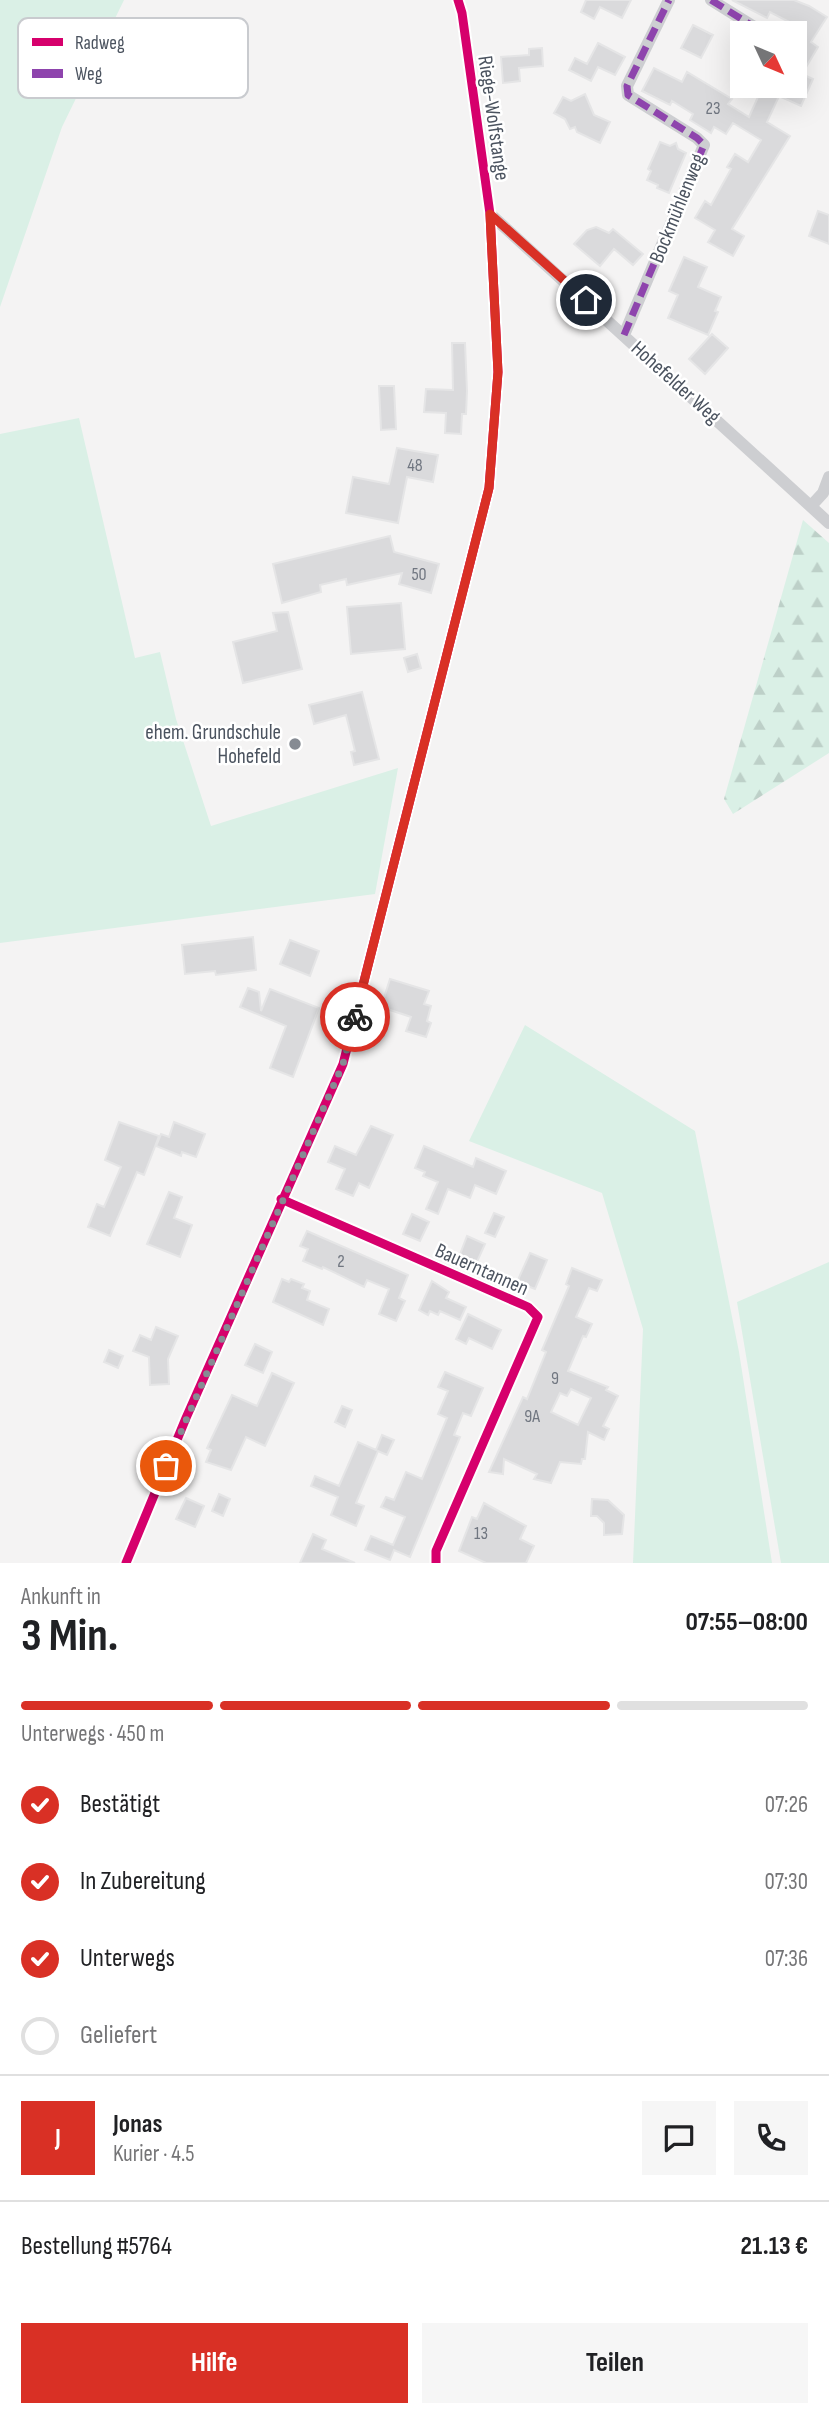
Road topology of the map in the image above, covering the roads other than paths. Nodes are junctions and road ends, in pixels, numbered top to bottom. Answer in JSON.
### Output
{"nodes":[{"id":1,"x":458,"y":0,"type":"edge"},
{"id":2,"x":669,"y":0,"type":"edge"},
{"id":3,"x":711,"y":0,"type":"edge"},
{"id":4,"x":745,"y":21,"type":"edge"},
{"id":5,"x":490,"y":214,"type":"junction"},
{"id":6,"x":624,"y":335,"type":"junction"},
{"id":7,"x":829,"y":477,"type":"edge"},
{"id":8,"x":811,"y":506,"type":"junction"},
{"id":9,"x":829,"y":523,"type":"edge"},
{"id":10,"x":281,"y":1199,"type":"junction"},
{"id":11,"x":126,"y":1563,"type":"edge"},
{"id":12,"x":436,"y":1563,"type":"edge"}],
"edges":[{"from":1,"to":5,"type":"street","name":"Riege-Wolfstange"},
{"from":2,"to":6,"type":"street","name":"Bockmühlenweg"},
{"from":3,"to":4,"type":"street"},
{"from":5,"to":6,"type":"street","name":"Hohefelder Weg"},
{"from":5,"to":10,"type":"street","name":"Riege-Wolfstange"},
{"from":6,"to":8,"type":"street","name":"Hohefelder Weg"},
{"from":7,"to":8,"type":"street"},
{"from":8,"to":9,"type":"street","name":"Hohefelder Weg"},
{"from":10,"to":11,"type":"street","name":"Riege-Wolfstange"},
{"from":10,"to":12,"type":"street","name":"Bauerntannen"}]}
